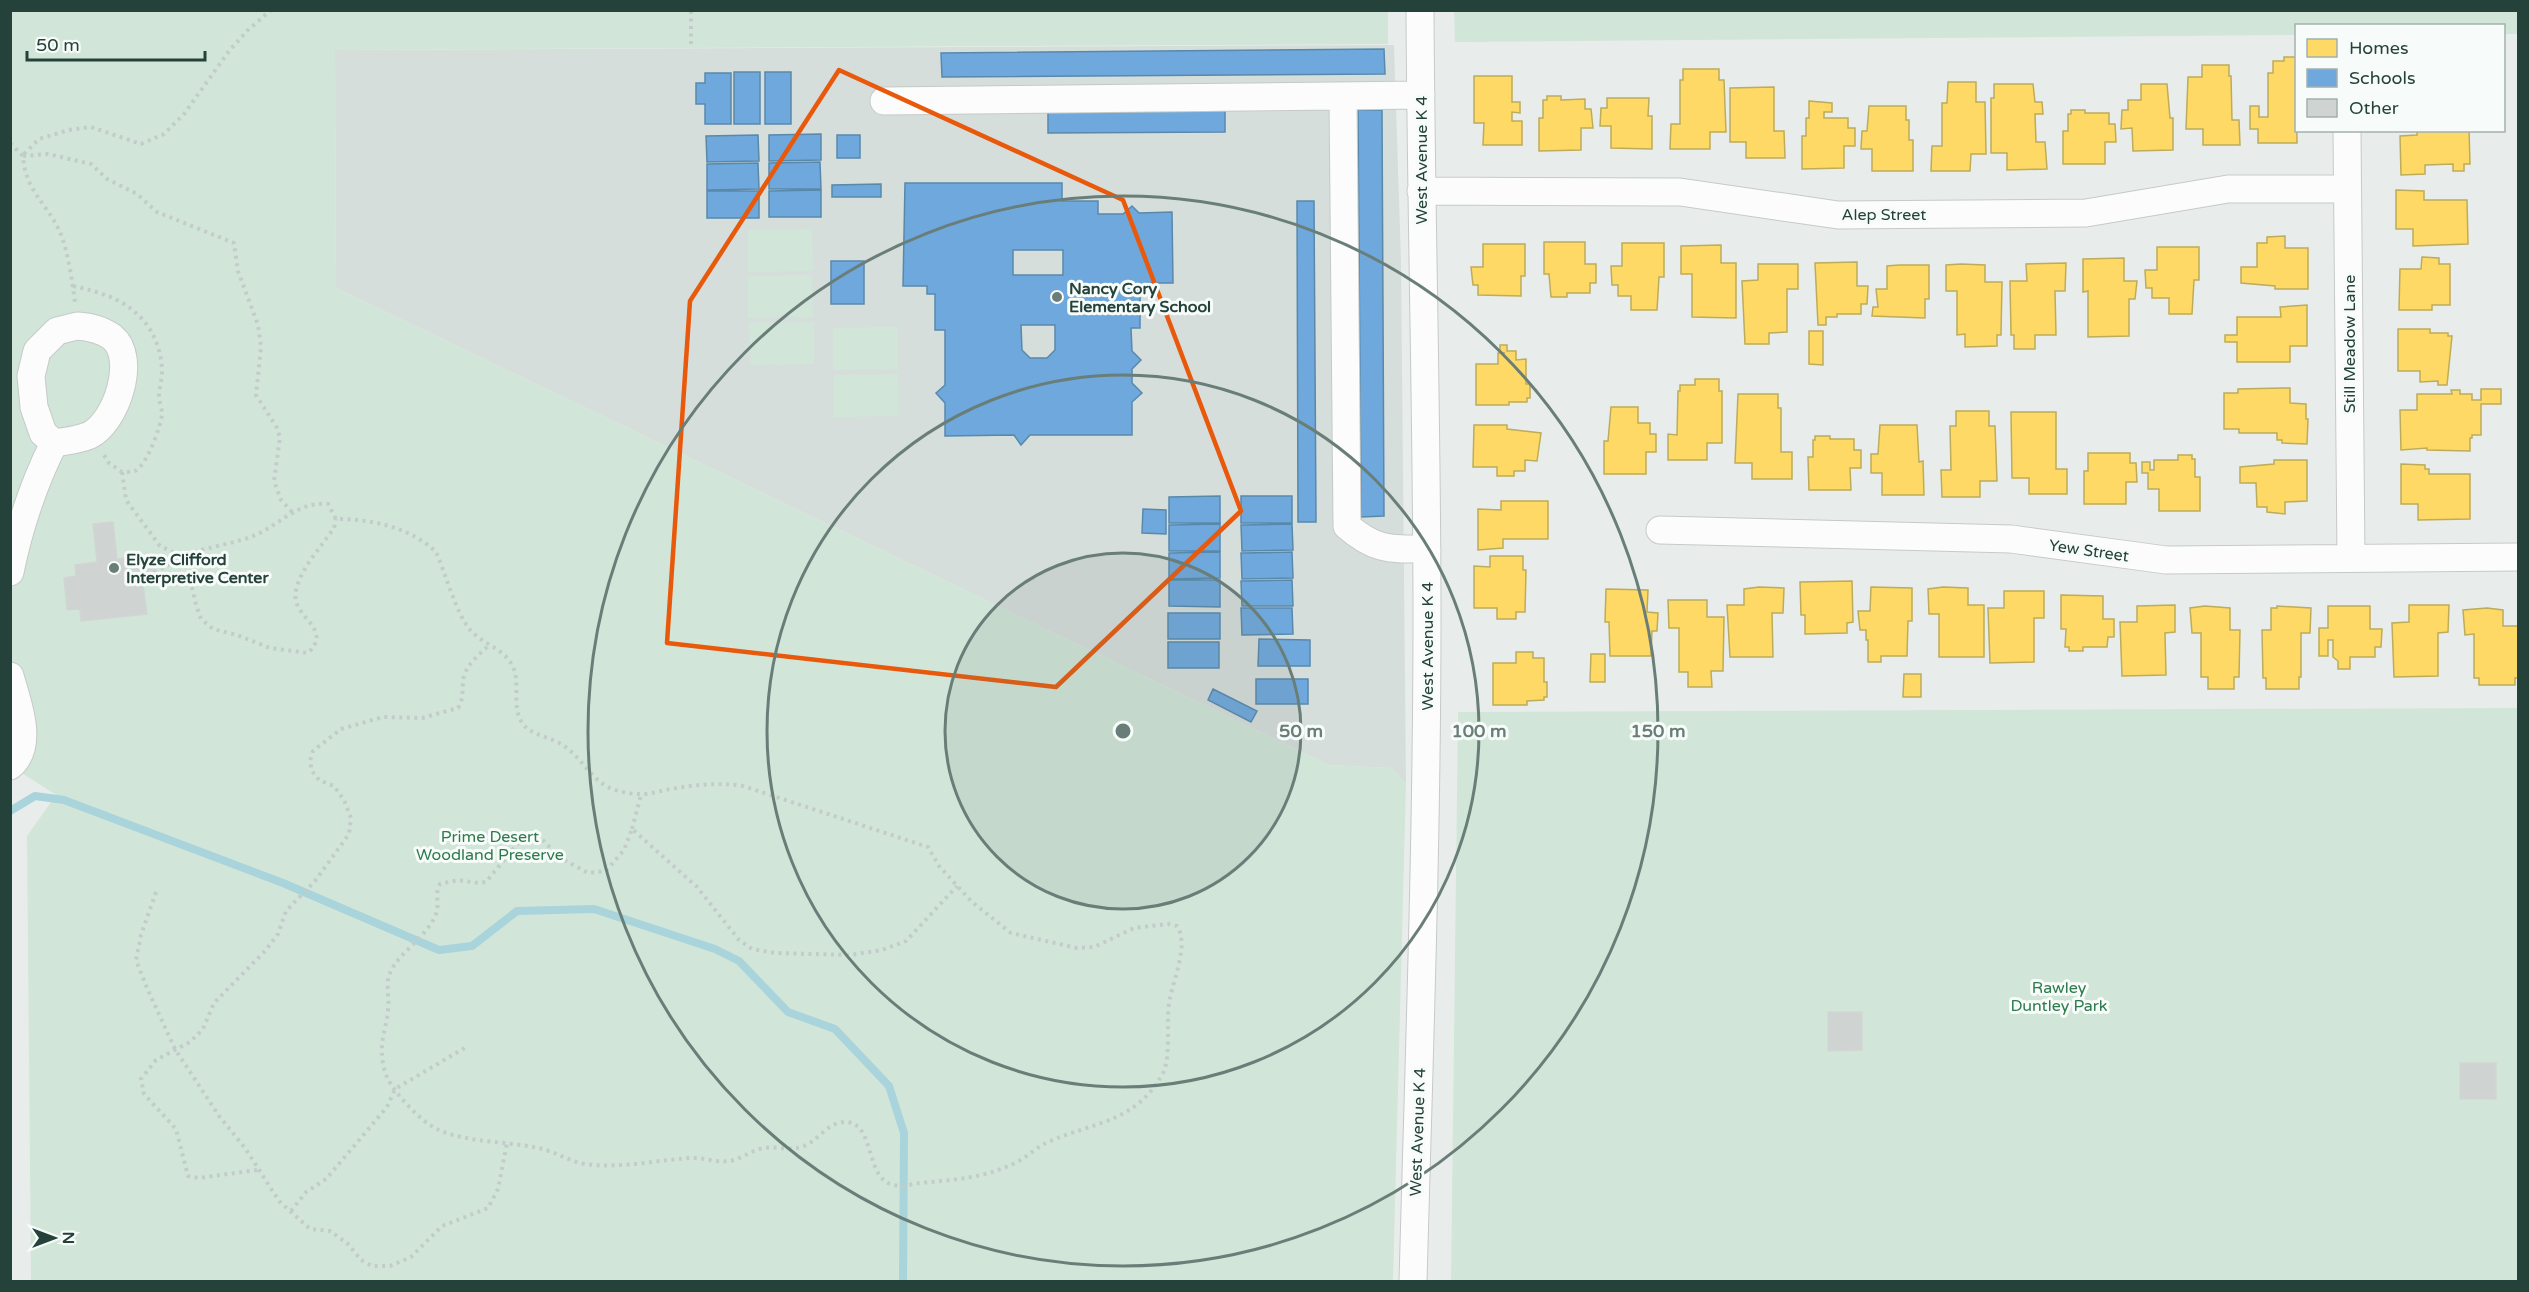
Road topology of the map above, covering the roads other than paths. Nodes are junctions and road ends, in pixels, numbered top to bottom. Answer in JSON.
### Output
{"nodes":[{"id":1,"x":1420,"y":10,"type":"edge"},
{"id":2,"x":1421,"y":95,"type":"junction"},
{"id":3,"x":1343,"y":97,"type":"junction"},
{"id":4,"x":884,"y":101,"type":"dead end"},
{"id":5,"x":2347,"y":132,"type":"edge"},
{"id":6,"x":2347,"y":189,"type":"junction"},
{"id":7,"x":1421,"y":191,"type":"junction"},
{"id":8,"x":54,"y":443,"type":"junction"},
{"id":9,"x":1660,"y":530,"type":"dead end"},
{"id":10,"x":1427,"y":549,"type":"junction"},
{"id":11,"x":2518,"y":557,"type":"edge"},
{"id":12,"x":2350,"y":558,"type":"junction"},
{"id":13,"x":10,"y":572,"type":"edge"},
{"id":14,"x":10,"y":676,"type":"edge"},
{"id":15,"x":10,"y":766,"type":"edge"},
{"id":16,"x":1413,"y":1281,"type":"edge"}],
"edges":[{"from":1,"to":2,"type":"street","name":"West Avenue K 4"},
{"from":2,"to":3,"type":"street"},
{"from":2,"to":7,"type":"street","name":"West Avenue K 4"},
{"from":3,"to":4,"type":"street"},
{"from":3,"to":10,"type":"street"},
{"from":5,"to":6,"type":"street","name":"Still Meadow Lane"},
{"from":6,"to":7,"type":"street","name":"Alep Street"},
{"from":6,"to":12,"type":"street","name":"Still Meadow Lane"},
{"from":7,"to":10,"type":"street","name":"West Avenue K 4"},
{"from":8,"to":8,"type":"street"},
{"from":8,"to":13,"type":"street"},
{"from":9,"to":12,"type":"street","name":"Yew Street"},
{"from":10,"to":16,"type":"street","name":"West Avenue K 4"},
{"from":11,"to":12,"type":"street","name":"Yew Street"},
{"from":14,"to":15,"type":"street"}]}
